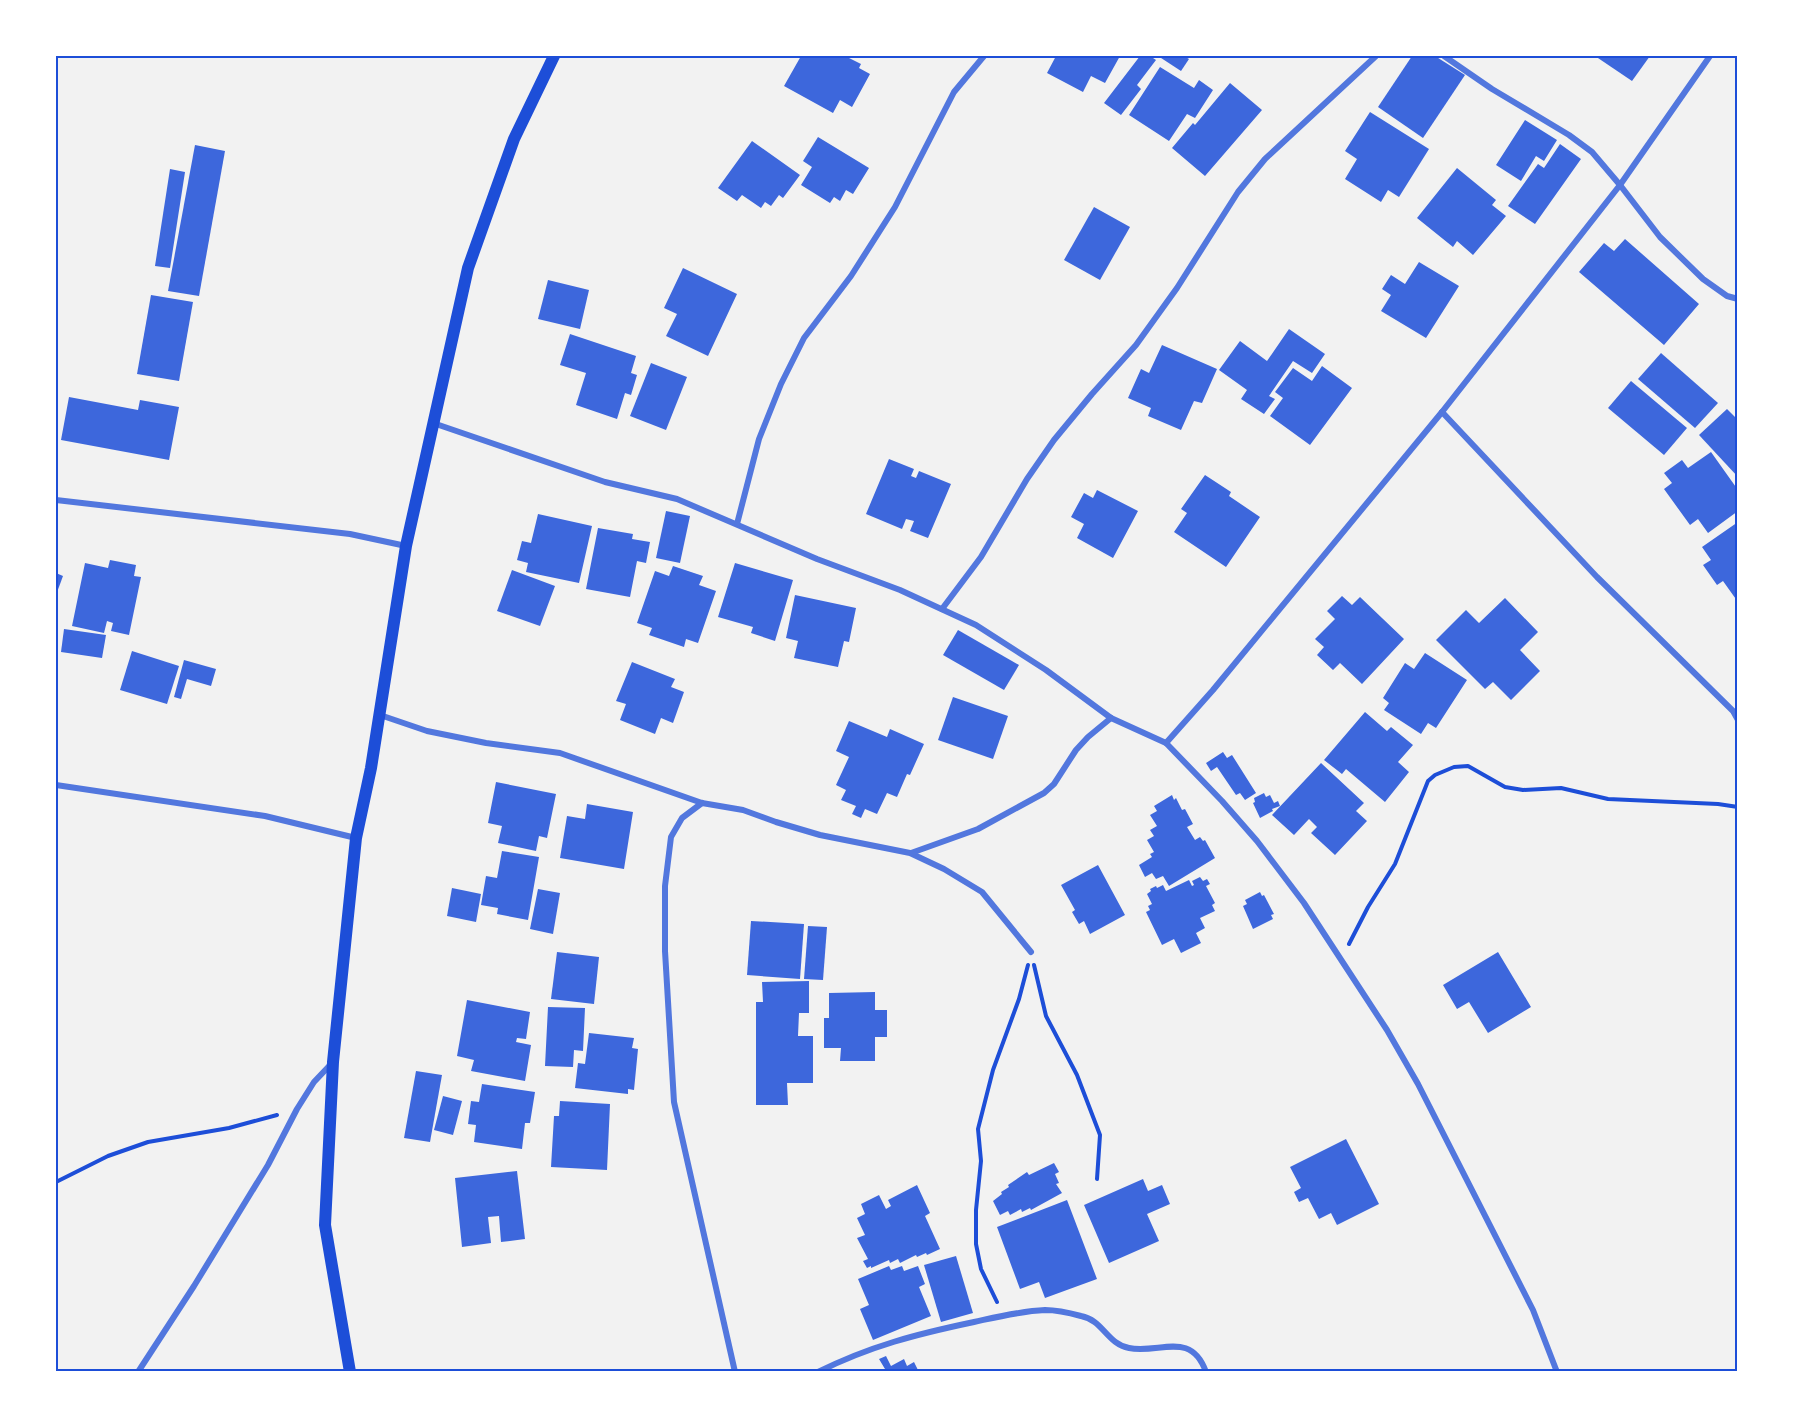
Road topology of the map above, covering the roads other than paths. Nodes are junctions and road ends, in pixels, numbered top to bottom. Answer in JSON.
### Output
{"nodes":[{"id":1,"x":554,"y":56,"type":"edge"},
{"id":2,"x":984,"y":56,"type":"edge"},
{"id":3,"x":1376,"y":56,"type":"edge"},
{"id":4,"x":1444,"y":56,"type":"edge"},
{"id":5,"x":1710,"y":56,"type":"edge"},
{"id":6,"x":1620,"y":185,"type":"junction"},
{"id":7,"x":1737,"y":299,"type":"edge"},
{"id":8,"x":1442,"y":412,"type":"junction"},
{"id":9,"x":432,"y":423,"type":"junction"},
{"id":10,"x":56,"y":500,"type":"edge"},
{"id":11,"x":737,"y":524,"type":"junction"},
{"id":12,"x":406,"y":546,"type":"junction"},
{"id":13,"x":942,"y":609,"type":"junction"},
{"id":14,"x":379,"y":715,"type":"junction"},
{"id":15,"x":1111,"y":718,"type":"junction"},
{"id":16,"x":1737,"y":720,"type":"edge"},
{"id":17,"x":1166,"y":743,"type":"junction"},
{"id":18,"x":56,"y":786,"type":"edge"},
{"id":19,"x":702,"y":803,"type":"junction"},
{"id":20,"x":356,"y":838,"type":"junction"},
{"id":21,"x":910,"y":853,"type":"junction"},
{"id":22,"x":1031,"y":952,"type":"road end"},
{"id":23,"x":333,"y":1062,"type":"junction"},
{"id":24,"x":138,"y":1371,"type":"edge"},
{"id":25,"x":350,"y":1371,"type":"edge"},
{"id":26,"x":735,"y":1371,"type":"edge"},
{"id":27,"x":818,"y":1371,"type":"edge"},
{"id":28,"x":1206,"y":1371,"type":"edge"},
{"id":29,"x":1557,"y":1371,"type":"edge"}],
"edges":[{"from":1,"to":9,"type":"main road"},
{"from":2,"to":11,"type":"street"},
{"from":3,"to":13,"type":"street"},
{"from":4,"to":6,"type":"street"},
{"from":5,"to":6,"type":"street"},
{"from":6,"to":7,"type":"street"},
{"from":6,"to":8,"type":"street"},
{"from":8,"to":16,"type":"street"},
{"from":8,"to":17,"type":"street"},
{"from":9,"to":11,"type":"street"},
{"from":9,"to":12,"type":"main road"},
{"from":10,"to":12,"type":"street"},
{"from":11,"to":13,"type":"street"},
{"from":12,"to":14,"type":"main road"},
{"from":13,"to":15,"type":"street"},
{"from":14,"to":19,"type":"street"},
{"from":14,"to":20,"type":"main road"},
{"from":15,"to":17,"type":"street"},
{"from":15,"to":21,"type":"street"},
{"from":17,"to":29,"type":"street"},
{"from":18,"to":20,"type":"street"},
{"from":19,"to":21,"type":"street"},
{"from":19,"to":26,"type":"street"},
{"from":20,"to":23,"type":"main road"},
{"from":21,"to":22,"type":"street"},
{"from":23,"to":24,"type":"street"},
{"from":23,"to":25,"type":"main road"},
{"from":27,"to":28,"type":"street"}]}
